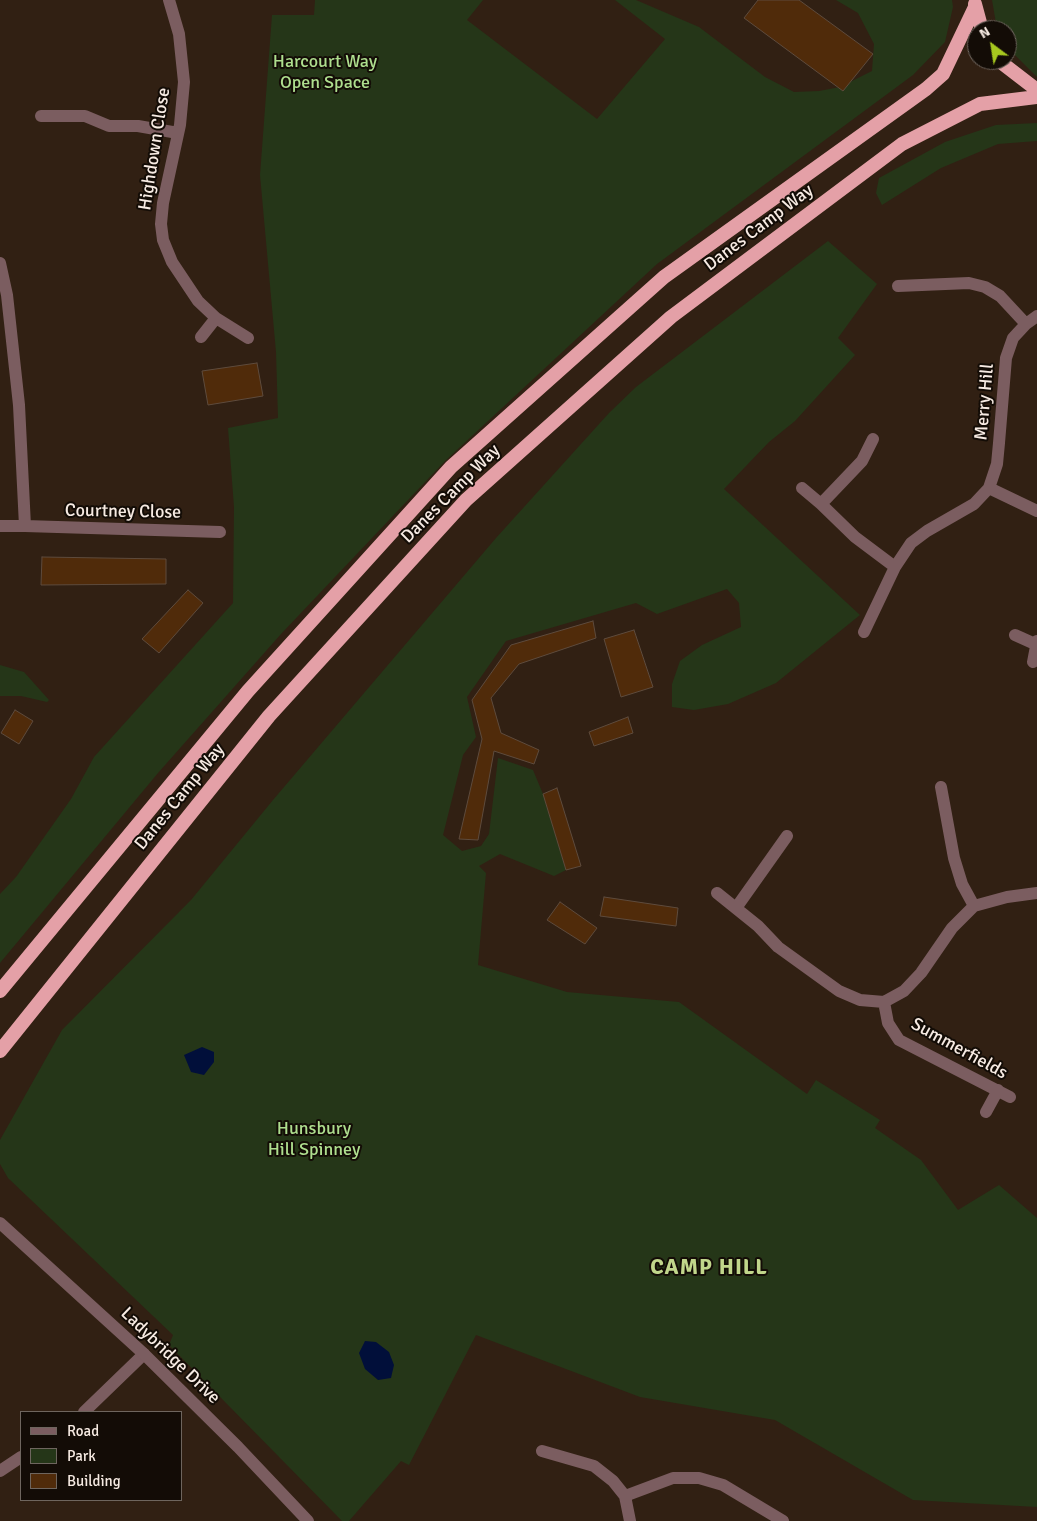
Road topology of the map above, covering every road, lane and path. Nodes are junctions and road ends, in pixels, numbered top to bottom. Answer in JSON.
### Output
{"nodes":[{"id":1,"x":169,"y":0,"type":"edge"},
{"id":2,"x":975,"y":4,"type":"edge"},
{"id":3,"x":979,"y":20,"type":"edge"},
{"id":4,"x":1011,"y":70,"type":"edge"},
{"id":5,"x":1037,"y":90,"type":"edge"},
{"id":6,"x":1037,"y":96,"type":"edge"},
{"id":7,"x":41,"y":116,"type":"dead end"},
{"id":8,"x":178,"y":134,"type":"junction"},
{"id":9,"x":0,"y":263,"type":"edge"},
{"id":10,"x":898,"y":286,"type":"dead end"},
{"id":11,"x":1037,"y":316,"type":"edge"},
{"id":12,"x":216,"y":318,"type":"junction"},
{"id":13,"x":1026,"y":324,"type":"junction"},
{"id":14,"x":201,"y":337,"type":"dead end"},
{"id":15,"x":248,"y":338,"type":"dead end"},
{"id":16,"x":6,"y":339,"type":"edge"},
{"id":17,"x":873,"y":438,"type":"dead end"},
{"id":18,"x":802,"y":488,"type":"dead end"},
{"id":19,"x":989,"y":488,"type":"junction"},
{"id":20,"x":820,"y":504,"type":"junction"},
{"id":21,"x":1037,"y":511,"type":"edge"},
{"id":22,"x":0,"y":526,"type":"edge"},
{"id":23,"x":25,"y":526,"type":"junction"},
{"id":24,"x":220,"y":532,"type":"dead end"},
{"id":25,"x":895,"y":567,"type":"junction"},
{"id":26,"x":864,"y":632,"type":"dead end"},
{"id":27,"x":1015,"y":635,"type":"dead end"},
{"id":28,"x":1036,"y":643,"type":"edge"},
{"id":29,"x":1033,"y":662,"type":"dead end"},
{"id":30,"x":941,"y":787,"type":"dead end"},
{"id":31,"x":787,"y":836,"type":"dead end"},
{"id":32,"x":717,"y":893,"type":"dead end"},
{"id":33,"x":1037,"y":893,"type":"edge"},
{"id":34,"x":974,"y":906,"type":"junction"},
{"id":35,"x":736,"y":908,"type":"junction"},
{"id":36,"x":0,"y":991,"type":"edge"},
{"id":37,"x":884,"y":1002,"type":"junction"},
{"id":38,"x":0,"y":1051,"type":"edge"},
{"id":39,"x":998,"y":1090,"type":"junction"},
{"id":40,"x":1010,"y":1097,"type":"dead end"},
{"id":41,"x":986,"y":1112,"type":"dead end"},
{"id":42,"x":0,"y":1223,"type":"edge"},
{"id":43,"x":144,"y":1354,"type":"junction"},
{"id":44,"x":85,"y":1411,"type":"edge"},
{"id":45,"x":542,"y":1451,"type":"dead end"},
{"id":46,"x":20,"y":1458,"type":"edge"},
{"id":47,"x":0,"y":1471,"type":"edge"},
{"id":48,"x":624,"y":1496,"type":"junction"},
{"id":49,"x":308,"y":1521,"type":"edge"},
{"id":50,"x":630,"y":1521,"type":"edge"},
{"id":51,"x":783,"y":1521,"type":"edge"}],
"edges":[{"from":1,"to":8,"type":"street","name":"Highdown Close"},
{"from":2,"to":3,"type":"highway"},
{"from":2,"to":36,"type":"highway","name":"Danes Camp Way"},
{"from":4,"to":5,"type":"highway"},
{"from":6,"to":38,"type":"highway","name":"Danes Camp Way"},
{"from":7,"to":8,"type":"street"},
{"from":8,"to":12,"type":"street","name":"Highdown Close"},
{"from":9,"to":16,"type":"street"},
{"from":10,"to":13,"type":"street"},
{"from":11,"to":13,"type":"street","name":"Merry Hill"},
{"from":12,"to":14,"type":"street"},
{"from":12,"to":15,"type":"street","name":"Highdown Close"},
{"from":13,"to":19,"type":"street","name":"Merry Hill"},
{"from":16,"to":23,"type":"street"},
{"from":17,"to":20,"type":"street"},
{"from":18,"to":20,"type":"street"},
{"from":19,"to":21,"type":"street"},
{"from":19,"to":25,"type":"street"},
{"from":20,"to":25,"type":"street"},
{"from":22,"to":23,"type":"street","name":"Courtney Close"},
{"from":23,"to":24,"type":"street","name":"Courtney Close"},
{"from":25,"to":26,"type":"street"},
{"from":27,"to":28,"type":"street"},
{"from":28,"to":29,"type":"street"},
{"from":30,"to":34,"type":"street"},
{"from":31,"to":35,"type":"street"},
{"from":32,"to":35,"type":"street"},
{"from":33,"to":34,"type":"street","name":"Summerfields"},
{"from":34,"to":37,"type":"street","name":"Summerfields"},
{"from":35,"to":37,"type":"street"},
{"from":37,"to":39,"type":"street","name":"Summerfields"},
{"from":39,"to":40,"type":"street","name":"Summerfields"},
{"from":39,"to":41,"type":"street"},
{"from":42,"to":43,"type":"street","name":"Ladybridge Drive"},
{"from":43,"to":44,"type":"street"},
{"from":43,"to":49,"type":"street","name":"Ladybridge Drive"},
{"from":45,"to":48,"type":"street"},
{"from":46,"to":47,"type":"street"},
{"from":48,"to":50,"type":"street"},
{"from":48,"to":51,"type":"street"}]}
